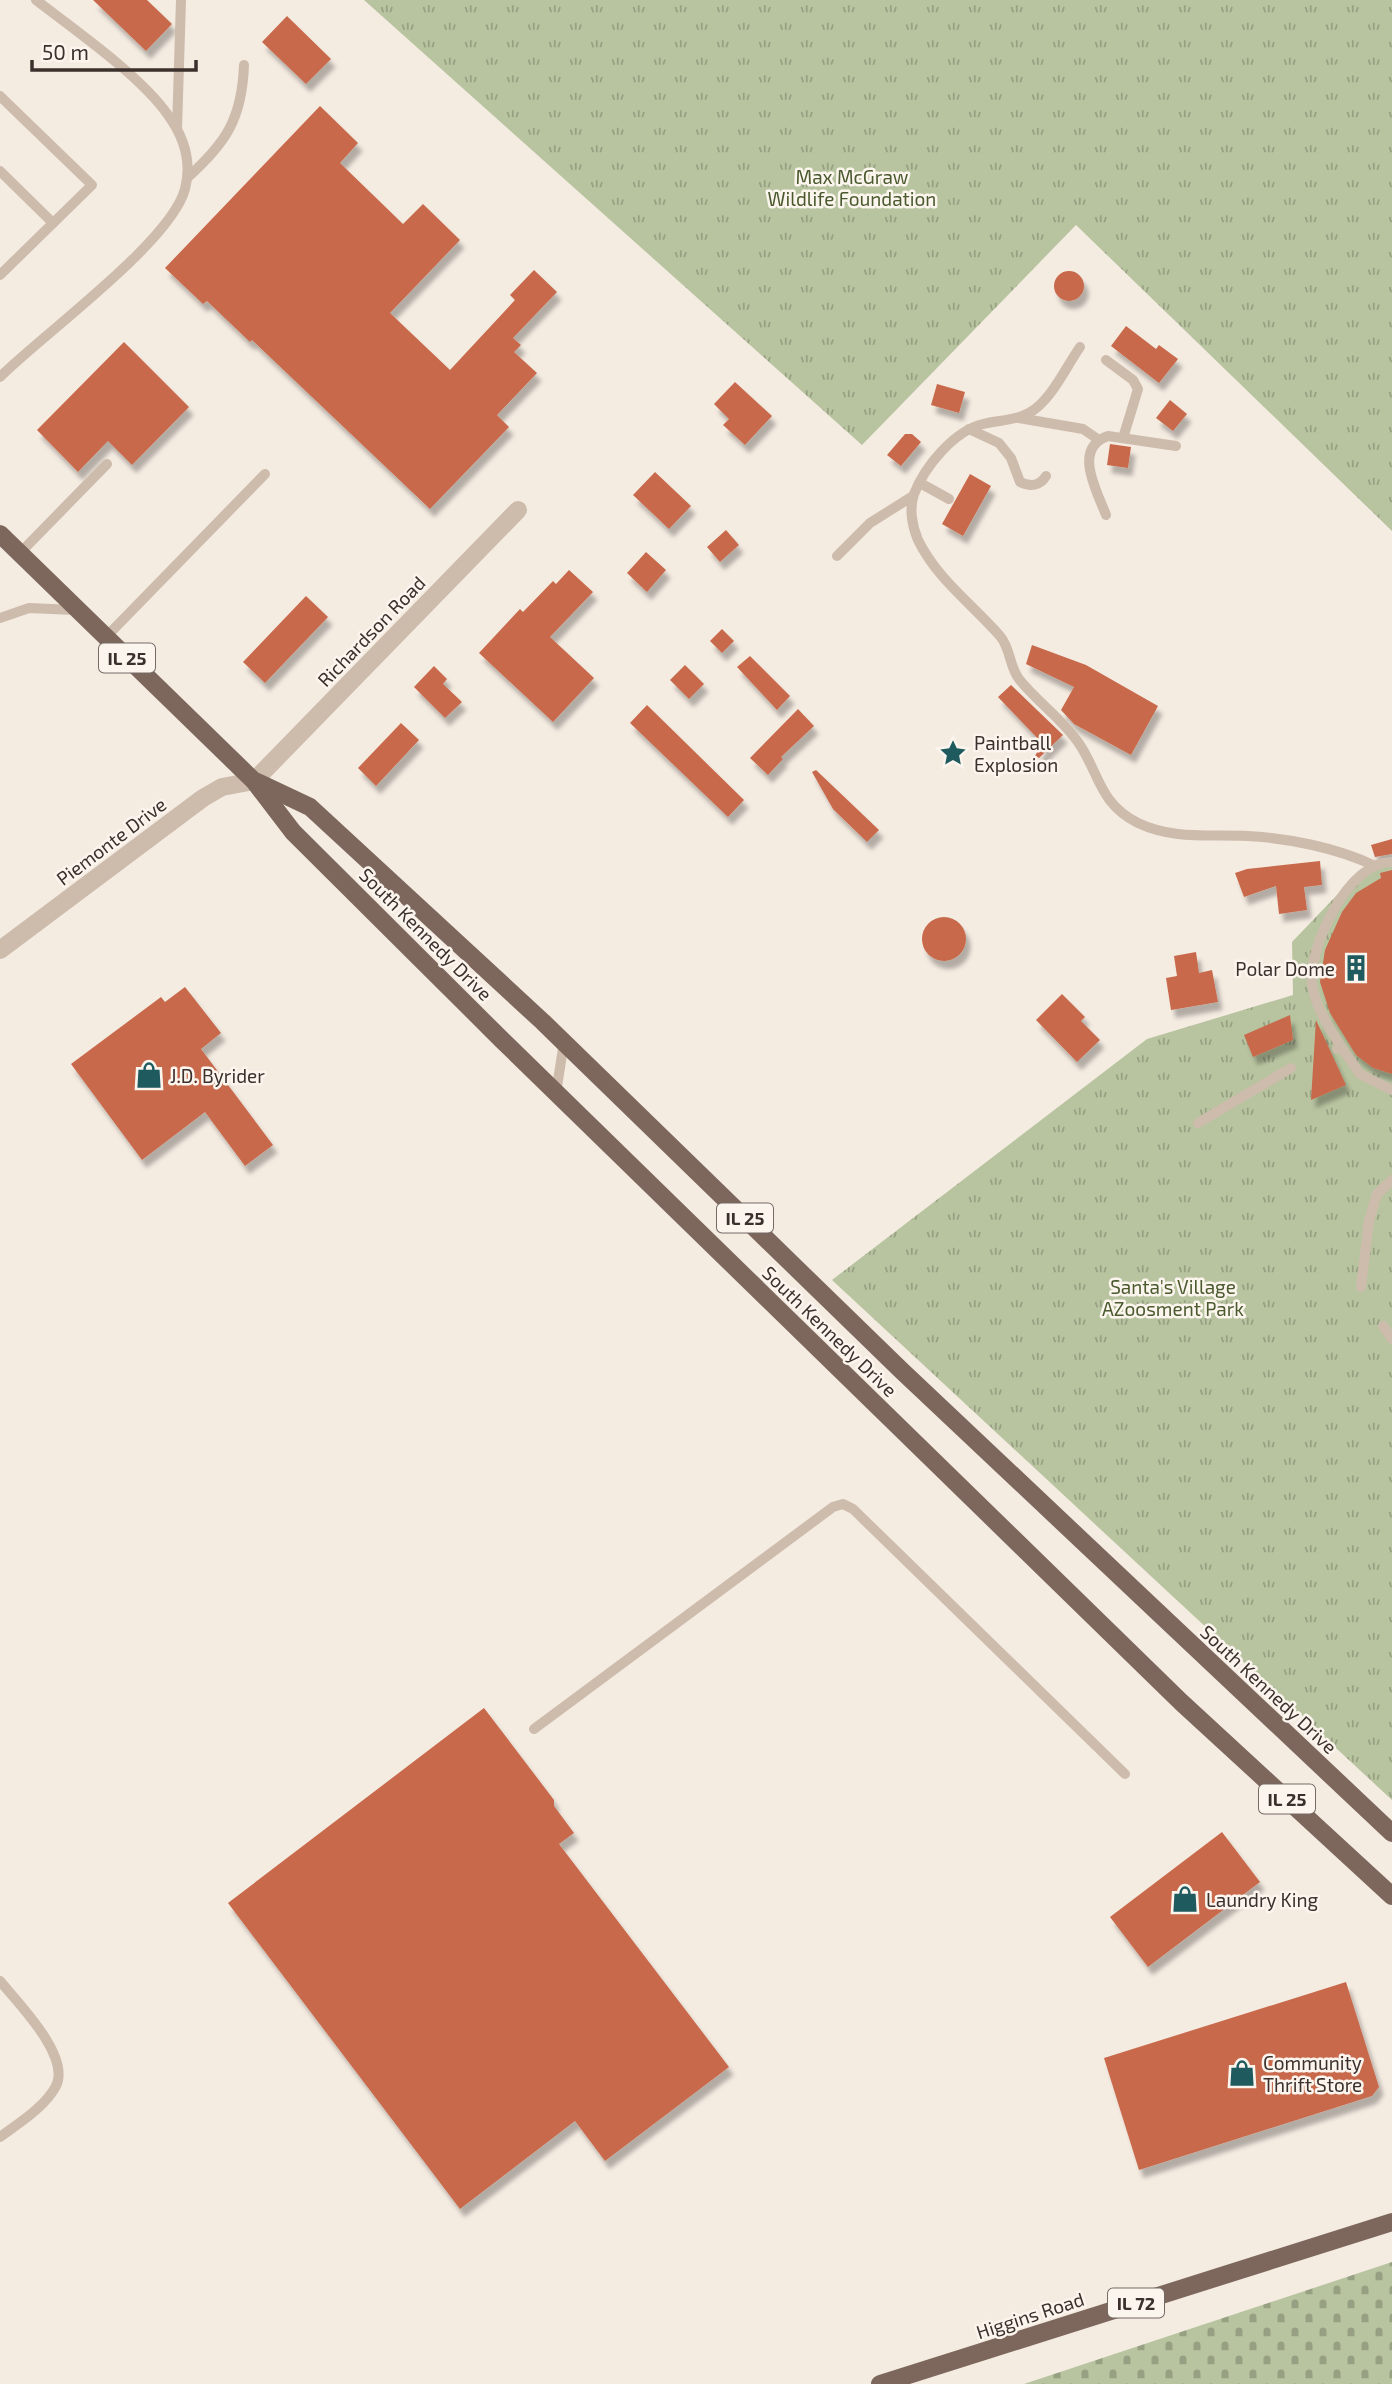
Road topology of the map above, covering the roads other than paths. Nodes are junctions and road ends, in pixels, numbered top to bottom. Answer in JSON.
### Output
{"nodes":[{"id":1,"x":36,"y":0,"type":"edge"},
{"id":2,"x":181,"y":0,"type":"edge"},
{"id":3,"x":244,"y":65,"type":"dead end"},
{"id":4,"x":0,"y":96,"type":"edge"},
{"id":5,"x":177,"y":128,"type":"junction"},
{"id":6,"x":0,"y":171,"type":"edge"},
{"id":7,"x":187,"y":178,"type":"junction"},
{"id":8,"x":53,"y":223,"type":"junction"},
{"id":9,"x":0,"y":275,"type":"edge"},
{"id":10,"x":1080,"y":347,"type":"dead end"},
{"id":11,"x":1106,"y":360,"type":"dead end"},
{"id":12,"x":0,"y":377,"type":"edge"},
{"id":13,"x":1017,"y":418,"type":"junction"},
{"id":14,"x":969,"y":429,"type":"junction"},
{"id":15,"x":1123,"y":438,"type":"junction"},
{"id":16,"x":1099,"y":440,"type":"junction"},
{"id":17,"x":1176,"y":446,"type":"dead end"},
{"id":18,"x":107,"y":464,"type":"dead end"},
{"id":19,"x":265,"y":474,"type":"dead end"},
{"id":20,"x":1046,"y":476,"type":"dead end"},
{"id":21,"x":920,"y":483,"type":"junction"},
{"id":22,"x":913,"y":496,"type":"junction"},
{"id":23,"x":950,"y":499,"type":"dead end"},
{"id":24,"x":518,"y":510,"type":"dead end"},
{"id":25,"x":1106,"y":515,"type":"dead end"},
{"id":26,"x":0,"y":534,"type":"edge"},
{"id":27,"x":19,"y":553,"type":"junction"},
{"id":28,"x":838,"y":556,"type":"dead end"},
{"id":29,"x":79,"y":612,"type":"junction"},
{"id":30,"x":0,"y":618,"type":"edge"},
{"id":31,"x":106,"y":637,"type":"junction"},
{"id":32,"x":254,"y":781,"type":"junction"},
{"id":33,"x":1392,"y":862,"type":"edge"},
{"id":34,"x":1375,"y":866,"type":"junction"},
{"id":35,"x":0,"y":950,"type":"edge"},
{"id":36,"x":564,"y":1042,"type":"junction"},
{"id":37,"x":1291,"y":1068,"type":"dead end"},
{"id":38,"x":1392,"y":1090,"type":"edge"},
{"id":39,"x":556,"y":1093,"type":"junction"},
{"id":40,"x":1198,"y":1123,"type":"dead end"},
{"id":41,"x":1392,"y":1180,"type":"edge"},
{"id":42,"x":1361,"y":1287,"type":"dead end"},
{"id":43,"x":1383,"y":1326,"type":"dead end"},
{"id":44,"x":1392,"y":1339,"type":"edge"},
{"id":45,"x":534,"y":1729,"type":"dead end"},
{"id":46,"x":1125,"y":1774,"type":"dead end"},
{"id":47,"x":1392,"y":1833,"type":"edge"},
{"id":48,"x":1392,"y":1896,"type":"edge"},
{"id":49,"x":0,"y":1980,"type":"edge"},
{"id":50,"x":0,"y":2137,"type":"edge"},
{"id":51,"x":1392,"y":2222,"type":"edge"},
{"id":52,"x":880,"y":2384,"type":"edge"}],
"edges":[{"from":1,"to":5,"type":"lane"},
{"from":2,"to":5,"type":"lane"},
{"from":3,"to":7,"type":"lane"},
{"from":4,"to":8,"type":"lane"},
{"from":5,"to":7,"type":"lane"},
{"from":6,"to":8,"type":"lane"},
{"from":7,"to":12,"type":"lane"},
{"from":8,"to":9,"type":"lane"},
{"from":10,"to":13,"type":"lane"},
{"from":11,"to":15,"type":"lane"},
{"from":13,"to":14,"type":"lane"},
{"from":13,"to":16,"type":"lane"},
{"from":14,"to":20,"type":"lane"},
{"from":14,"to":21,"type":"lane"},
{"from":15,"to":16,"type":"lane"},
{"from":15,"to":17,"type":"lane"},
{"from":16,"to":25,"type":"lane"},
{"from":18,"to":27,"type":"lane"},
{"from":19,"to":31,"type":"lane"},
{"from":21,"to":22,"type":"lane"},
{"from":21,"to":23,"type":"lane"},
{"from":22,"to":28,"type":"lane"},
{"from":22,"to":34,"type":"lane"},
{"from":24,"to":32,"type":"street","name":"Richardson Road"},
{"from":26,"to":27,"type":"main road","name":"South Kennedy Drive","number":"IL 25"},
{"from":27,"to":29,"type":"main road","name":"South Kennedy Drive","number":"IL 25"},
{"from":29,"to":30,"type":"lane"},
{"from":29,"to":31,"type":"main road","name":"South Kennedy Drive","number":"IL 25"},
{"from":31,"to":32,"type":"main road","name":"South Kennedy Drive","number":"IL 25"},
{"from":32,"to":35,"type":"street","name":"Piemonte Drive"},
{"from":32,"to":36,"type":"main road","name":"South Kennedy Drive","number":"IL 25"},
{"from":32,"to":39,"type":"main road","name":"South Kennedy Drive","number":"IL 25"},
{"from":33,"to":34,"type":"lane"},
{"from":34,"to":38,"type":"lane"},
{"from":36,"to":39,"type":"lane"},
{"from":36,"to":47,"type":"main road","name":"South Kennedy Drive","number":"IL 25"},
{"from":37,"to":40,"type":"lane"},
{"from":39,"to":48,"type":"main road","name":"South Kennedy Drive","number":"IL 25"},
{"from":41,"to":42,"type":"lane"},
{"from":43,"to":44,"type":"lane"},
{"from":45,"to":46,"type":"lane"},
{"from":49,"to":50,"type":"lane"},
{"from":51,"to":52,"type":"main road","name":"Higgins Road","number":"IL 72"}]}
